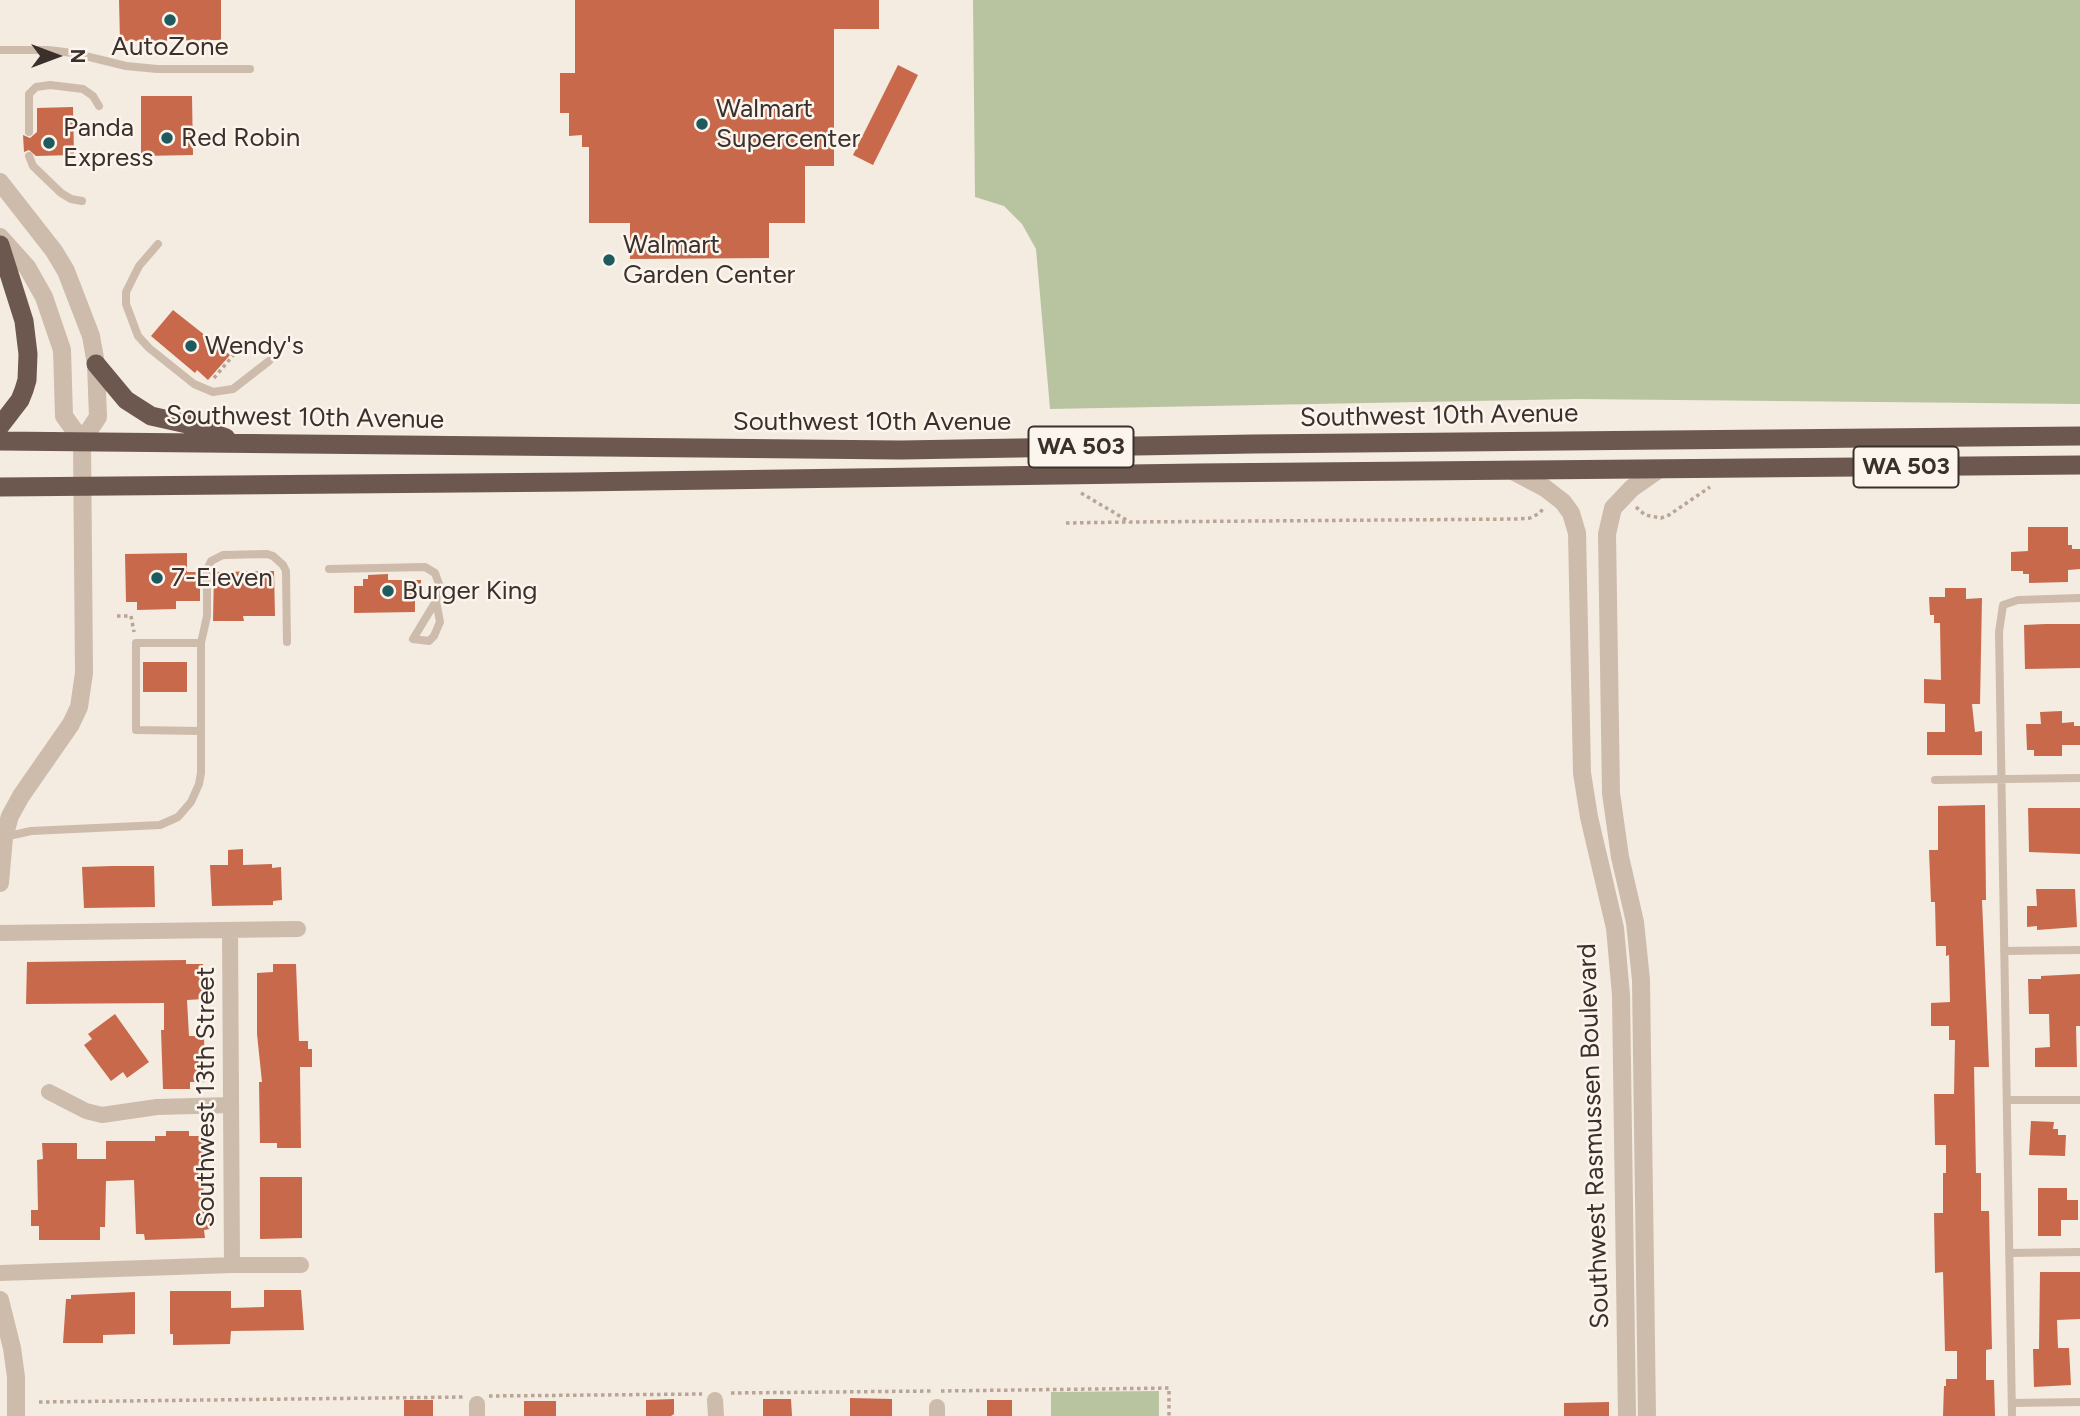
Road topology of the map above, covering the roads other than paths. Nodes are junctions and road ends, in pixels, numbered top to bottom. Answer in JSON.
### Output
{"nodes":[{"id":1,"x":0,"y":50,"type":"edge"},
{"id":2,"x":250,"y":69,"type":"dead end"},
{"id":3,"x":99,"y":106,"type":"dead end"},
{"id":4,"x":29,"y":132,"type":"dead end"},
{"id":5,"x":29,"y":156,"type":"dead end"},
{"id":6,"x":0,"y":181,"type":"edge"},
{"id":7,"x":82,"y":201,"type":"dead end"},
{"id":8,"x":0,"y":237,"type":"edge"},
{"id":9,"x":158,"y":244,"type":"dead end"},
{"id":10,"x":0,"y":245,"type":"edge"},
{"id":11,"x":269,"y":361,"type":"dead end"},
{"id":12,"x":96,"y":364,"type":"junction"},
{"id":13,"x":0,"y":426,"type":"edge"},
{"id":14,"x":2080,"y":436,"type":"edge"},
{"id":15,"x":0,"y":441,"type":"edge"},
{"id":16,"x":82,"y":441,"type":"junction"},
{"id":17,"x":236,"y":443,"type":"junction"},
{"id":18,"x":2080,"y":465,"type":"edge"},
{"id":19,"x":1511,"y":470,"type":"junction"},
{"id":20,"x":1658,"y":470,"type":"junction"},
{"id":21,"x":83,"y":486,"type":"junction"},
{"id":22,"x":0,"y":487,"type":"edge"},
{"id":23,"x":329,"y":569,"type":"dead end"},
{"id":24,"x":2080,"y":598,"type":"edge"},
{"id":25,"x":436,"y":601,"type":"junction"},
{"id":26,"x":287,"y":642,"type":"dead end"},
{"id":27,"x":201,"y":643,"type":"junction"},
{"id":28,"x":201,"y":731,"type":"junction"},
{"id":29,"x":2080,"y":778,"type":"edge"},
{"id":30,"x":2001,"y":779,"type":"junction"},
{"id":31,"x":1935,"y":780,"type":"dead end"},
{"id":32,"x":2,"y":837,"type":"edge"},
{"id":33,"x":0,"y":883,"type":"edge"},
{"id":34,"x":298,"y":929,"type":"dead end"},
{"id":35,"x":230,"y":930,"type":"junction"},
{"id":36,"x":0,"y":933,"type":"edge"},
{"id":37,"x":2080,"y":950,"type":"edge"},
{"id":38,"x":2004,"y":951,"type":"junction"},
{"id":39,"x":49,"y":1092,"type":"dead end"},
{"id":40,"x":2007,"y":1100,"type":"junction"},
{"id":41,"x":2080,"y":1100,"type":"edge"},
{"id":42,"x":230,"y":1105,"type":"junction"},
{"id":43,"x":2080,"y":1252,"type":"edge"},
{"id":44,"x":2009,"y":1253,"type":"junction"},
{"id":45,"x":232,"y":1265,"type":"junction"},
{"id":46,"x":301,"y":1265,"type":"dead end"},
{"id":47,"x":0,"y":1273,"type":"edge"},
{"id":48,"x":0,"y":1300,"type":"edge"},
{"id":49,"x":2080,"y":1402,"type":"edge"},
{"id":50,"x":2012,"y":1403,"type":"junction"},
{"id":51,"x":16,"y":1416,"type":"edge"},
{"id":52,"x":1627,"y":1416,"type":"edge"},
{"id":53,"x":1647,"y":1416,"type":"edge"},
{"id":54,"x":2012,"y":1416,"type":"edge"}],
"edges":[{"from":1,"to":2,"type":"lane"},
{"from":3,"to":4,"type":"lane"},
{"from":5,"to":7,"type":"lane"},
{"from":6,"to":12,"type":"street"},
{"from":8,"to":16,"type":"street"},
{"from":9,"to":11,"type":"lane"},
{"from":10,"to":13,"type":"highway"},
{"from":12,"to":16,"type":"street"},
{"from":12,"to":17,"type":"highway"},
{"from":14,"to":17,"type":"highway","name":"Southwest 10th Avenue","number":"WA 503"},
{"from":15,"to":16,"type":"highway","name":"Southwest 10th Avenue","number":"WA 503"},
{"from":16,"to":17,"type":"highway","name":"Southwest 10th Avenue","number":"WA 503"},
{"from":16,"to":21,"type":"street"},
{"from":18,"to":20,"type":"highway","name":"Southwest 10th Avenue","number":"WA 503"},
{"from":19,"to":20,"type":"highway","name":"Southwest 10th Avenue","number":"WA 503"},
{"from":19,"to":21,"type":"highway","name":"Southwest 10th Avenue","number":"WA 503"},
{"from":19,"to":52,"type":"street","name":"Southwest Rasmussen Boulevard"},
{"from":20,"to":53,"type":"street","name":"Southwest Rasmussen Boulevard"},
{"from":21,"to":22,"type":"highway","name":"Southwest 10th Avenue","number":"WA 503"},
{"from":21,"to":32,"type":"street"},
{"from":23,"to":25,"type":"lane"},
{"from":24,"to":30,"type":"lane"},
{"from":25,"to":25,"type":"lane"},
{"from":26,"to":27,"type":"lane"},
{"from":27,"to":28,"type":"lane"},
{"from":27,"to":28,"type":"lane"},
{"from":28,"to":32,"type":"lane"},
{"from":29,"to":30,"type":"lane"},
{"from":30,"to":31,"type":"lane"},
{"from":30,"to":38,"type":"lane"},
{"from":32,"to":33,"type":"street"},
{"from":34,"to":35,"type":"street"},
{"from":35,"to":36,"type":"street"},
{"from":35,"to":42,"type":"street","name":"Southwest 13th Street"},
{"from":37,"to":38,"type":"lane"},
{"from":38,"to":40,"type":"lane"},
{"from":39,"to":42,"type":"street"},
{"from":40,"to":41,"type":"lane"},
{"from":40,"to":44,"type":"lane"},
{"from":42,"to":45,"type":"street","name":"Southwest 13th Street"},
{"from":43,"to":44,"type":"lane"},
{"from":44,"to":50,"type":"lane"},
{"from":45,"to":46,"type":"street"},
{"from":45,"to":47,"type":"street"},
{"from":48,"to":51,"type":"street"},
{"from":49,"to":50,"type":"lane"},
{"from":50,"to":54,"type":"lane"}]}
